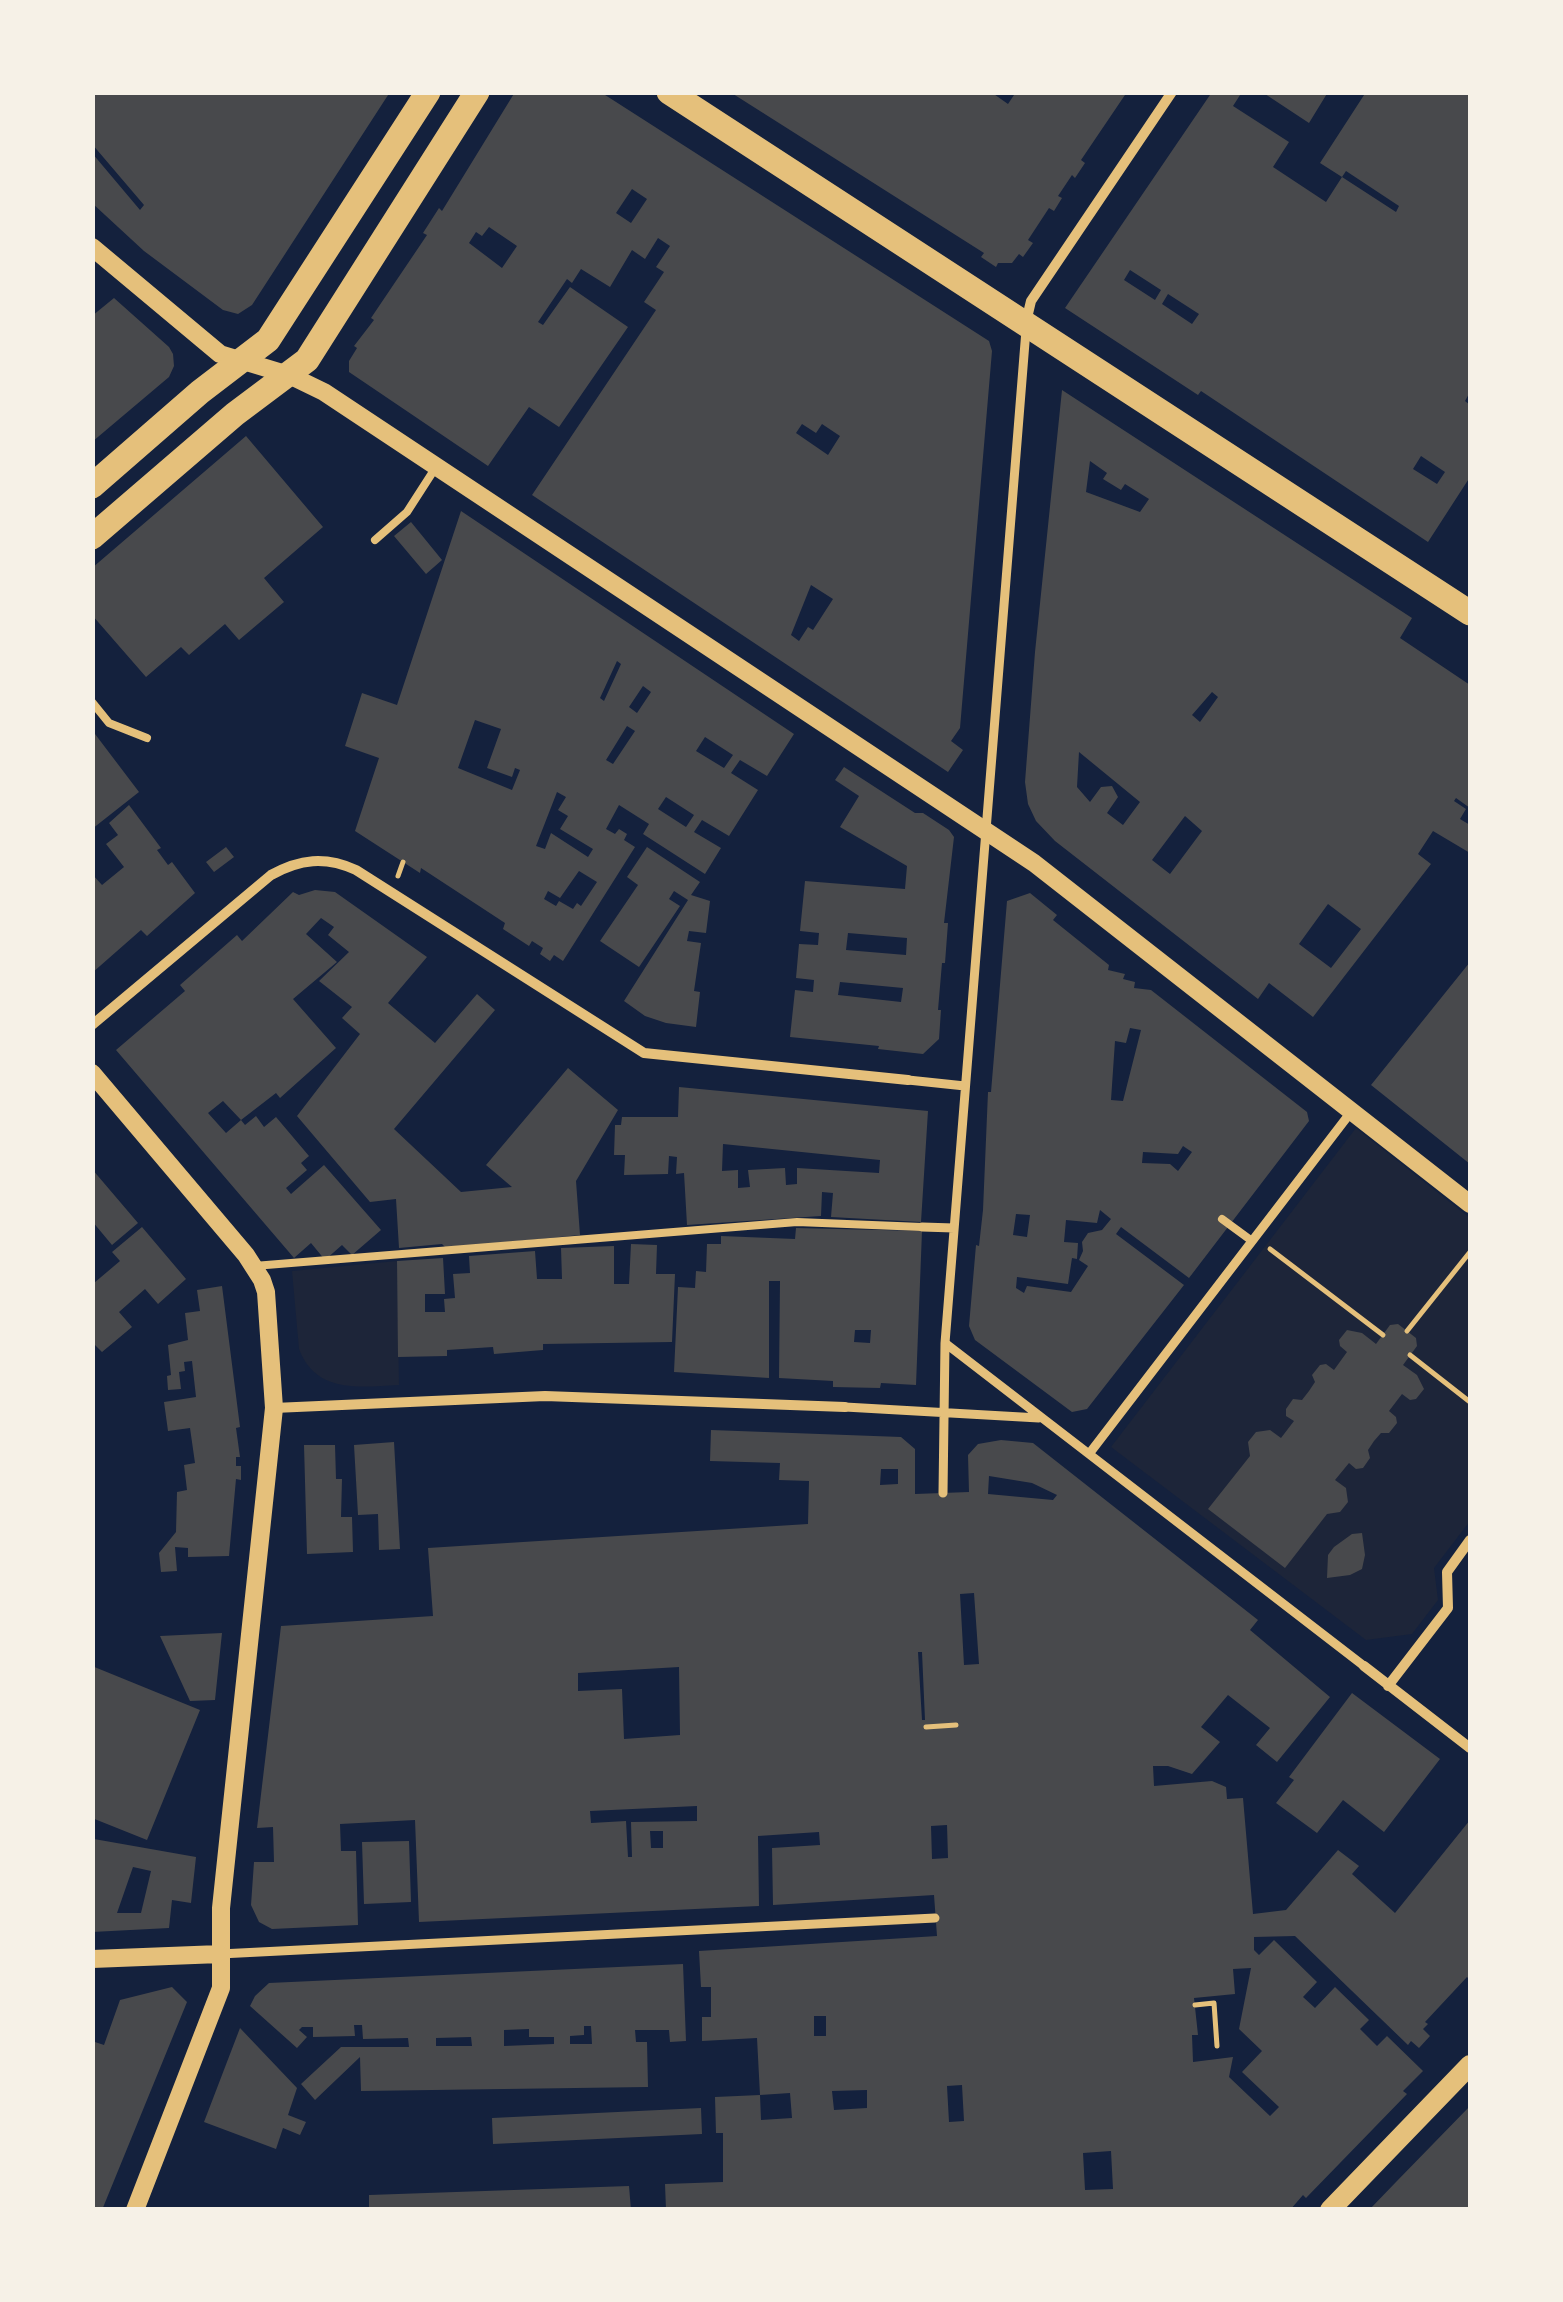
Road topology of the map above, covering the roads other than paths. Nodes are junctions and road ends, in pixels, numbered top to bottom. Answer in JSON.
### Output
{"nodes":[{"id":1,"x":428,"y":92,"type":"edge"},
{"id":2,"x":476,"y":92,"type":"edge"},
{"id":3,"x":669,"y":92,"type":"edge"},
{"id":4,"x":1172,"y":92,"type":"edge"},
{"id":5,"x":92,"y":247,"type":"edge"},
{"id":6,"x":1026,"y":322,"type":"junction"},
{"id":7,"x":244,"y":361,"type":"junction"},
{"id":8,"x":289,"y":375,"type":"junction"},
{"id":9,"x":437,"y":466,"type":"junction"},
{"id":10,"x":92,"y":486,"type":"edge"},
{"id":11,"x":92,"y":537,"type":"edge"},
{"id":12,"x":376,"y":540,"type":"dead end"},
{"id":13,"x":1470,"y":613,"type":"edge"},
{"id":14,"x":92,"y":702,"type":"edge"},
{"id":15,"x":147,"y":738,"type":"dead end"},
{"id":16,"x":986,"y":829,"type":"junction"},
{"id":17,"x":92,"y":1024,"type":"edge"},
{"id":18,"x":92,"y":1074,"type":"edge"},
{"id":19,"x":908,"y":1080,"type":"joint"},
{"id":20,"x":965,"y":1086,"type":"junction"},
{"id":21,"x":1352,"y":1110,"type":"junction"},
{"id":22,"x":1470,"y":1204,"type":"edge"},
{"id":23,"x":1222,"y":1219,"type":"dead end"},
{"id":24,"x":922,"y":1227,"type":"joint"},
{"id":25,"x":954,"y":1228,"type":"junction"},
{"id":26,"x":1254,"y":1239,"type":"junction"},
{"id":27,"x":254,"y":1266,"type":"junction"},
{"id":28,"x":944,"y":1343,"type":"junction"},
{"id":29,"x":845,"y":1407,"type":"joint"},
{"id":30,"x":274,"y":1408,"type":"junction"},
{"id":31,"x":942,"y":1411,"type":"junction"},
{"id":32,"x":1042,"y":1418,"type":"junction"},
{"id":33,"x":1088,"y":1454,"type":"junction"},
{"id":34,"x":943,"y":1493,"type":"dead end"},
{"id":35,"x":1470,"y":1540,"type":"edge"},
{"id":36,"x":1364,"y":1666,"type":"joint"},
{"id":37,"x":1388,"y":1686,"type":"junction"},
{"id":38,"x":1470,"y":1748,"type":"edge"},
{"id":39,"x":936,"y":1918,"type":"dead end"},
{"id":40,"x":220,"y":1954,"type":"junction"},
{"id":41,"x":92,"y":1959,"type":"edge"},
{"id":42,"x":1470,"y":2065,"type":"edge"},
{"id":43,"x":135,"y":2210,"type":"edge"},
{"id":44,"x":1330,"y":2210,"type":"edge"}],
"edges":[{"from":1,"to":7,"type":"main road"},
{"from":2,"to":8,"type":"main road"},
{"from":3,"to":6,"type":"main road"},
{"from":4,"to":6,"type":"street"},
{"from":5,"to":7,"type":"street"},
{"from":6,"to":13,"type":"main road"},
{"from":6,"to":16,"type":"street"},
{"from":7,"to":8,"type":"street"},
{"from":7,"to":10,"type":"main road"},
{"from":8,"to":9,"type":"street"},
{"from":8,"to":11,"type":"main road"},
{"from":9,"to":12,"type":"lane"},
{"from":9,"to":16,"type":"street"},
{"from":14,"to":15,"type":"lane"},
{"from":16,"to":20,"type":"street"},
{"from":16,"to":21,"type":"street"},
{"from":17,"to":19,"type":"street"},
{"from":18,"to":27,"type":"street"},
{"from":19,"to":20,"type":"street"},
{"from":20,"to":25,"type":"street"},
{"from":21,"to":22,"type":"street"},
{"from":21,"to":26,"type":"street"},
{"from":23,"to":26,"type":"lane"},
{"from":24,"to":25,"type":"street"},
{"from":24,"to":27,"type":"lane"},
{"from":25,"to":28,"type":"street"},
{"from":26,"to":33,"type":"street"},
{"from":27,"to":30,"type":"street"},
{"from":28,"to":31,"type":"street"},
{"from":28,"to":32,"type":"street"},
{"from":29,"to":30,"type":"street"},
{"from":29,"to":31,"type":"street"},
{"from":30,"to":40,"type":"street"},
{"from":31,"to":32,"type":"street"},
{"from":31,"to":34,"type":"street"},
{"from":32,"to":33,"type":"street"},
{"from":33,"to":36,"type":"street"},
{"from":35,"to":37,"type":"street"},
{"from":36,"to":37,"type":"street"},
{"from":37,"to":38,"type":"street"},
{"from":39,"to":40,"type":"street"},
{"from":40,"to":41,"type":"street"},
{"from":40,"to":43,"type":"street"},
{"from":42,"to":44,"type":"main road"}]}
